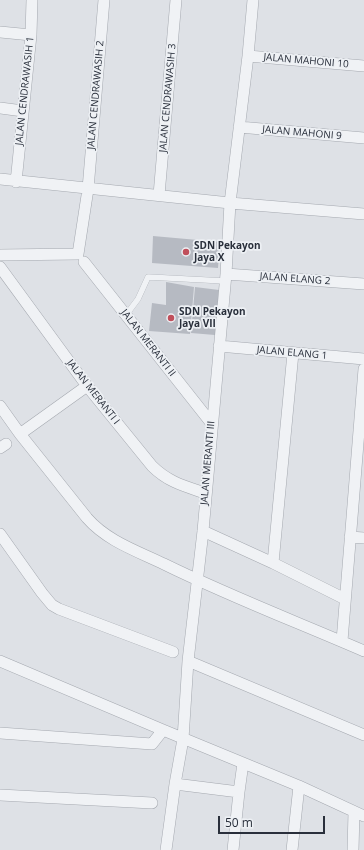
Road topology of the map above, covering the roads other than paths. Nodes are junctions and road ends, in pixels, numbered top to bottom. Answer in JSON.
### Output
{"nodes":[{"id":1,"x":32,"y":0,"type":"edge"},
{"id":2,"x":104,"y":0,"type":"edge"},
{"id":3,"x":176,"y":0,"type":"edge"},
{"id":4,"x":252,"y":0,"type":"edge"},
{"id":5,"x":0,"y":32,"type":"edge"},
{"id":6,"x":31,"y":35,"type":"junction"},
{"id":7,"x":248,"y":56,"type":"junction"},
{"id":8,"x":364,"y":66,"type":"edge"},
{"id":9,"x":0,"y":108,"type":"edge"},
{"id":10,"x":23,"y":111,"type":"junction"},
{"id":11,"x":239,"y":127,"type":"junction"},
{"id":12,"x":364,"y":138,"type":"edge"},
{"id":13,"x":0,"y":179,"type":"edge"},
{"id":14,"x":16,"y":182,"type":"junction"},
{"id":15,"x":88,"y":189,"type":"junction"},
{"id":16,"x":159,"y":195,"type":"junction"},
{"id":17,"x":230,"y":203,"type":"junction"},
{"id":18,"x":364,"y":214,"type":"edge"},
{"id":19,"x":0,"y":255,"type":"edge"},
{"id":20,"x":84,"y":262,"type":"dead end"},
{"id":21,"x":0,"y":267,"type":"edge"},
{"id":22,"x":225,"y":277,"type":"junction"},
{"id":23,"x":364,"y":284,"type":"edge"},
{"id":24,"x":126,"y":314,"type":"junction"},
{"id":25,"x":219,"y":346,"type":"junction"},
{"id":26,"x":293,"y":353,"type":"junction"},
{"id":27,"x":364,"y":359,"type":"edge"},
{"id":28,"x":364,"y":368,"type":"edge"},
{"id":29,"x":87,"y":386,"type":"junction"},
{"id":30,"x":0,"y":406,"type":"edge"},
{"id":31,"x":212,"y":424,"type":"junction"},
{"id":32,"x":20,"y":434,"type":"junction"},
{"id":33,"x":205,"y":493,"type":"junction"},
{"id":34,"x":203,"y":531,"type":"junction"},
{"id":35,"x":0,"y":534,"type":"edge"},
{"id":36,"x":350,"y":537,"type":"junction"},
{"id":37,"x":364,"y":538,"type":"edge"},
{"id":38,"x":273,"y":563,"type":"junction"},
{"id":39,"x":197,"y":580,"type":"junction"},
{"id":40,"x":345,"y":599,"type":"junction"},
{"id":41,"x":342,"y":641,"type":"junction"},
{"id":42,"x":364,"y":651,"type":"edge"},
{"id":43,"x":173,"y":652,"type":"dead end"},
{"id":44,"x":0,"y":661,"type":"edge"},
{"id":45,"x":188,"y":661,"type":"junction"},
{"id":46,"x":163,"y":730,"type":"junction"},
{"id":47,"x":0,"y":733,"type":"edge"},
{"id":48,"x":364,"y":735,"type":"edge"},
{"id":49,"x":184,"y":739,"type":"junction"},
{"id":50,"x":243,"y":763,"type":"junction"},
{"id":51,"x":175,"y":784,"type":"junction"},
{"id":52,"x":299,"y":786,"type":"junction"},
{"id":53,"x":239,"y":792,"type":"junction"},
{"id":54,"x":0,"y":794,"type":"edge"},
{"id":55,"x":152,"y":803,"type":"dead end"},
{"id":56,"x":359,"y":814,"type":"edge"},
{"id":57,"x":166,"y":850,"type":"edge"},
{"id":58,"x":233,"y":850,"type":"edge"},
{"id":59,"x":292,"y":850,"type":"edge"},
{"id":60,"x":353,"y":850,"type":"edge"}],
"edges":[{"from":1,"to":6,"type":"street","name":"JALAN CENDRAWASIH 1"},
{"from":2,"to":15,"type":"street","name":"JALAN CENDRAWASIH 2"},
{"from":3,"to":16,"type":"street","name":"JALAN CENDRAWASIH 3"},
{"from":4,"to":7,"type":"street","name":"JALAN MERANTI III"},
{"from":5,"to":6,"type":"street"},
{"from":6,"to":10,"type":"street","name":"JALAN CENDRAWASIH 1"},
{"from":7,"to":8,"type":"street","name":"JALAN MAHONI 10"},
{"from":7,"to":11,"type":"street","name":"JALAN MERANTI III"},
{"from":9,"to":10,"type":"street"},
{"from":10,"to":14,"type":"street","name":"JALAN CENDRAWASIH 1"},
{"from":11,"to":12,"type":"street","name":"JALAN MAHONI 9"},
{"from":11,"to":17,"type":"street","name":"JALAN MERANTI III"},
{"from":13,"to":14,"type":"street"},
{"from":14,"to":15,"type":"street"},
{"from":15,"to":16,"type":"street"},
{"from":15,"to":19,"type":"street","name":"JALAN CENDRAWASIH 2"},
{"from":16,"to":17,"type":"street"},
{"from":17,"to":18,"type":"street"},
{"from":17,"to":22,"type":"street","name":"JALAN MERANTI III"},
{"from":20,"to":24,"type":"street","name":"JALAN MERANTI II"},
{"from":21,"to":29,"type":"street","name":"JALAN MERANTI I"},
{"from":22,"to":23,"type":"street","name":"JALAN ELANG 2"},
{"from":22,"to":24,"type":"lane"},
{"from":22,"to":25,"type":"street","name":"JALAN MERANTI III"},
{"from":24,"to":31,"type":"street","name":"JALAN MERANTI II"},
{"from":25,"to":26,"type":"street","name":"JALAN ELANG 1"},
{"from":25,"to":31,"type":"street","name":"JALAN MERANTI III"},
{"from":26,"to":27,"type":"street","name":"JALAN ELANG 1"},
{"from":26,"to":38,"type":"street"},
{"from":28,"to":36,"type":"street"},
{"from":29,"to":32,"type":"street"},
{"from":29,"to":33,"type":"street","name":"JALAN MERANTI I"},
{"from":30,"to":32,"type":"street"},
{"from":31,"to":33,"type":"street","name":"JALAN MERANTI III"},
{"from":32,"to":39,"type":"street"},
{"from":33,"to":34,"type":"street","name":"JALAN MERANTI III"},
{"from":34,"to":38,"type":"street"},
{"from":34,"to":39,"type":"street","name":"JALAN MERANTI III"},
{"from":35,"to":43,"type":"street"},
{"from":36,"to":37,"type":"street"},
{"from":36,"to":40,"type":"street"},
{"from":38,"to":40,"type":"street"},
{"from":39,"to":41,"type":"street"},
{"from":39,"to":45,"type":"street","name":"JALAN MERANTI III"},
{"from":40,"to":41,"type":"street"},
{"from":41,"to":42,"type":"street"},
{"from":44,"to":46,"type":"street"},
{"from":45,"to":48,"type":"street"},
{"from":45,"to":49,"type":"street","name":"JALAN MERANTI III"},
{"from":46,"to":47,"type":"street"},
{"from":46,"to":49,"type":"street"},
{"from":49,"to":50,"type":"street"},
{"from":49,"to":51,"type":"street","name":"JALAN MERANTI III"},
{"from":50,"to":52,"type":"street"},
{"from":50,"to":53,"type":"street"},
{"from":51,"to":53,"type":"street"},
{"from":51,"to":57,"type":"street","name":"JALAN MERANTI III"},
{"from":52,"to":56,"type":"street"},
{"from":52,"to":59,"type":"street"},
{"from":53,"to":58,"type":"street"},
{"from":54,"to":55,"type":"street"},
{"from":56,"to":60,"type":"street"}]}
